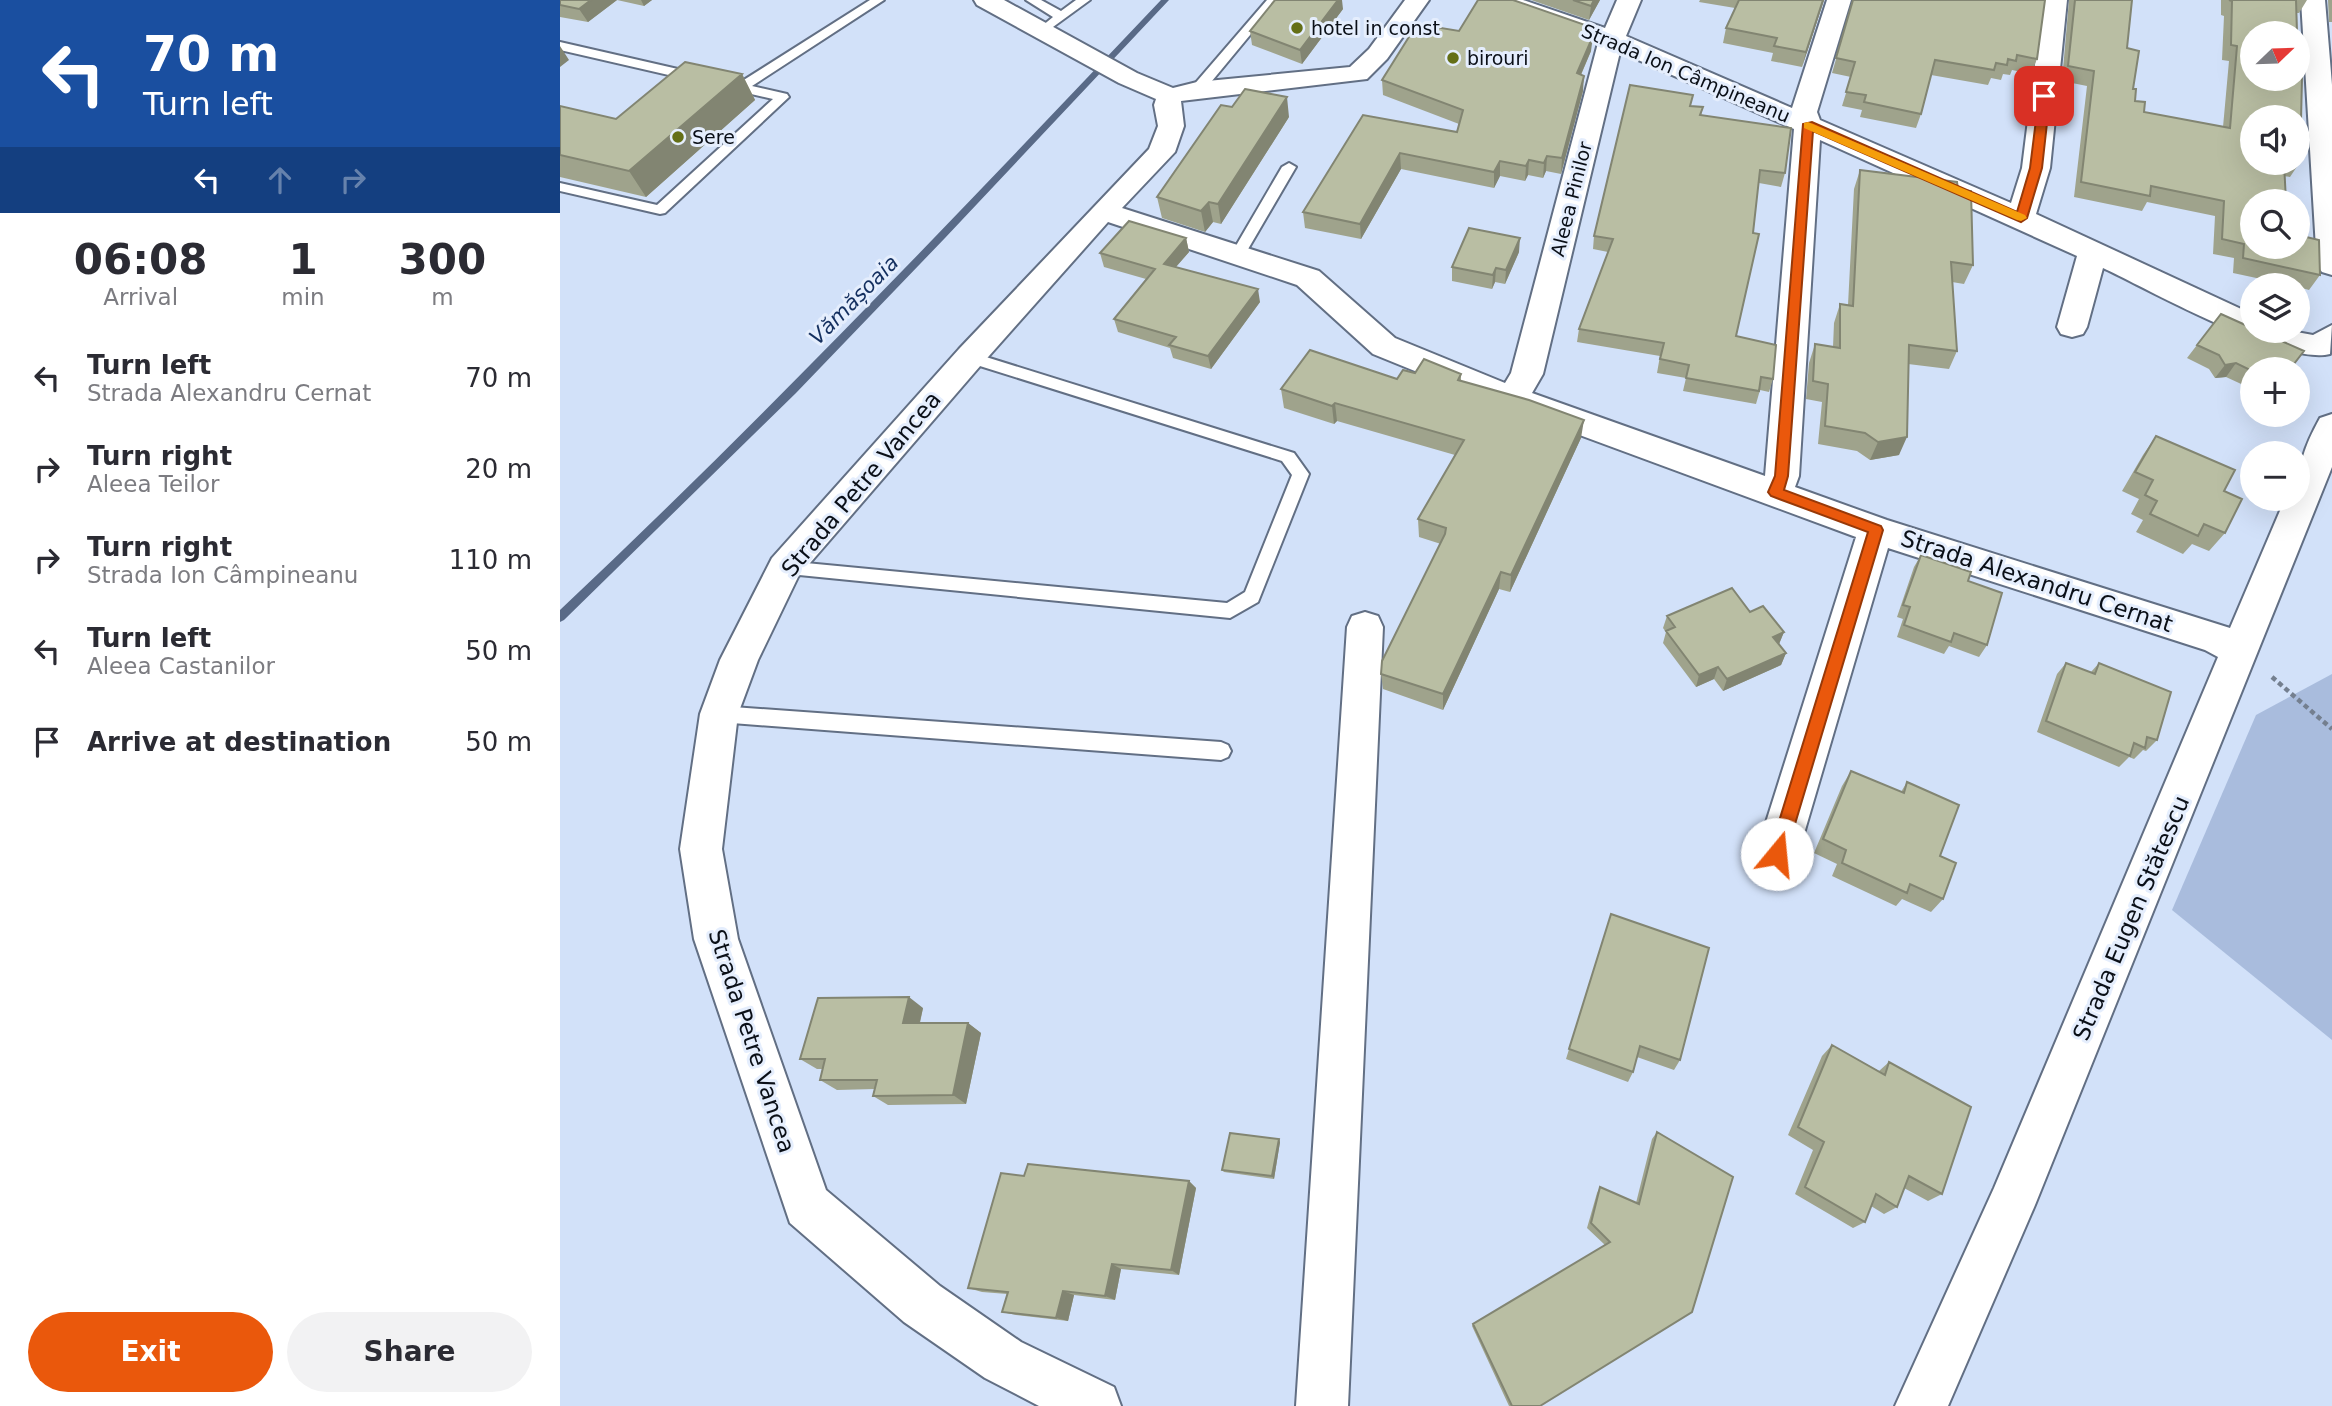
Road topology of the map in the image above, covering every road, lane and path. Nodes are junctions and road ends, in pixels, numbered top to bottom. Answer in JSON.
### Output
{"nodes":[{"id":1,"x":878,"y":0,"type":"edge"},
{"id":2,"x":986,"y":0,"type":"edge"},
{"id":3,"x":1032,"y":0,"type":"edge"},
{"id":4,"x":1084,"y":0,"type":"edge"},
{"id":5,"x":1273,"y":0,"type":"edge"},
{"id":6,"x":1417,"y":0,"type":"edge"},
{"id":7,"x":1500,"y":0,"type":"edge"},
{"id":8,"x":1629,"y":0,"type":"edge"},
{"id":9,"x":1839,"y":0,"type":"edge"},
{"id":10,"x":2055,"y":0,"type":"edge"},
{"id":11,"x":2313,"y":0,"type":"edge"},
{"id":12,"x":1052,"y":24,"type":"junction"},
{"id":13,"x":1612,"y":39,"type":"junction"},
{"id":14,"x":560,"y":46,"type":"edge"},
{"id":15,"x":742,"y":88,"type":"junction"},
{"id":16,"x":1183,"y":93,"type":"junction"},
{"id":17,"x":1808,"y":124,"type":"junction"},
{"id":18,"x":1289,"y":167,"type":"dead end"},
{"id":19,"x":560,"y":187,"type":"edge"},
{"id":20,"x":1103,"y":211,"type":"junction"},
{"id":21,"x":2021,"y":218,"type":"junction"},
{"id":22,"x":2093,"y":251,"type":"junction"},
{"id":23,"x":1237,"y":256,"type":"junction"},
{"id":24,"x":2332,"y":265,"type":"edge"},
{"id":25,"x":2240,"y":320,"type":"edge"},
{"id":26,"x":2072,"y":327,"type":"dead end"},
{"id":27,"x":2332,"y":336,"type":"edge"},
{"id":28,"x":2305,"y":343,"type":"edge"},
{"id":29,"x":970,"y":357,"type":"junction"},
{"id":30,"x":1512,"y":398,"type":"junction"},
{"id":31,"x":2332,"y":426,"type":"edge"},
{"id":32,"x":1776,"y":492,"type":"junction"},
{"id":33,"x":1876,"y":530,"type":"junction"},
{"id":34,"x":785,"y":568,"type":"junction"},
{"id":35,"x":1365,"y":627,"type":"dead end"},
{"id":36,"x":2241,"y":651,"type":"junction"},
{"id":37,"x":719,"y":714,"type":"junction"},
{"id":38,"x":2332,"y":729,"type":"edge"},
{"id":39,"x":1221,"y":751,"type":"dead end"},
{"id":40,"x":1777,"y":854,"type":"dead end"},
{"id":41,"x":1095,"y":1406,"type":"edge"},
{"id":42,"x":1322,"y":1406,"type":"edge"},
{"id":43,"x":1921,"y":1406,"type":"edge"}],
"edges":[{"from":1,"to":15,"type":"lane"},
{"from":2,"to":12,"type":"street"},
{"from":3,"to":12,"type":"lane"},
{"from":4,"to":12,"type":"lane"},
{"from":5,"to":16,"type":"lane"},
{"from":6,"to":16,"type":"street"},
{"from":7,"to":13,"type":"street","name":"Strada Ion Câmpineanu"},
{"from":8,"to":13,"type":"street","name":"Aleea Pinilor"},
{"from":9,"to":17,"type":"street"},
{"from":10,"to":21,"type":"street"},
{"from":11,"to":24,"type":"street"},
{"from":12,"to":16,"type":"street"},
{"from":13,"to":17,"type":"street","name":"Strada Ion Câmpineanu"},
{"from":13,"to":30,"type":"street","name":"Aleea Pinilor"},
{"from":14,"to":15,"type":"lane"},
{"from":15,"to":19,"type":"lane"},
{"from":16,"to":20,"type":"street","name":"Strada Petre Vancea"},
{"from":17,"to":21,"type":"street","name":"Strada Ion Câmpineanu"},
{"from":17,"to":32,"type":"street"},
{"from":18,"to":23,"type":"lane"},
{"from":20,"to":23,"type":"street","name":"Strada Alexandru Cernat"},
{"from":20,"to":29,"type":"street","name":"Strada Petre Vancea"},
{"from":21,"to":22,"type":"street","name":"Strada Ion Câmpineanu"},
{"from":22,"to":25,"type":"street","name":"Strada Ion Câmpineanu"},
{"from":22,"to":26,"type":"street"},
{"from":23,"to":30,"type":"street","name":"Strada Alexandru Cernat"},
{"from":27,"to":28,"type":"street"},
{"from":29,"to":34,"type":"street","name":"Strada Petre Vancea"},
{"from":29,"to":34,"type":"lane"},
{"from":30,"to":32,"type":"street","name":"Strada Alexandru Cernat"},
{"from":31,"to":36,"type":"street","name":"Strada Eugen Stătescu"},
{"from":32,"to":33,"type":"street","name":"Strada Alexandru Cernat"},
{"from":33,"to":36,"type":"street","name":"Strada Alexandru Cernat"},
{"from":33,"to":40,"type":"street"},
{"from":34,"to":37,"type":"street","name":"Strada Petre Vancea"},
{"from":35,"to":42,"type":"street"},
{"from":36,"to":38,"type":"path"},
{"from":36,"to":43,"type":"street","name":"Strada Eugen Stătescu"},
{"from":37,"to":39,"type":"lane"},
{"from":37,"to":41,"type":"street","name":"Strada Petre Vancea"}]}
